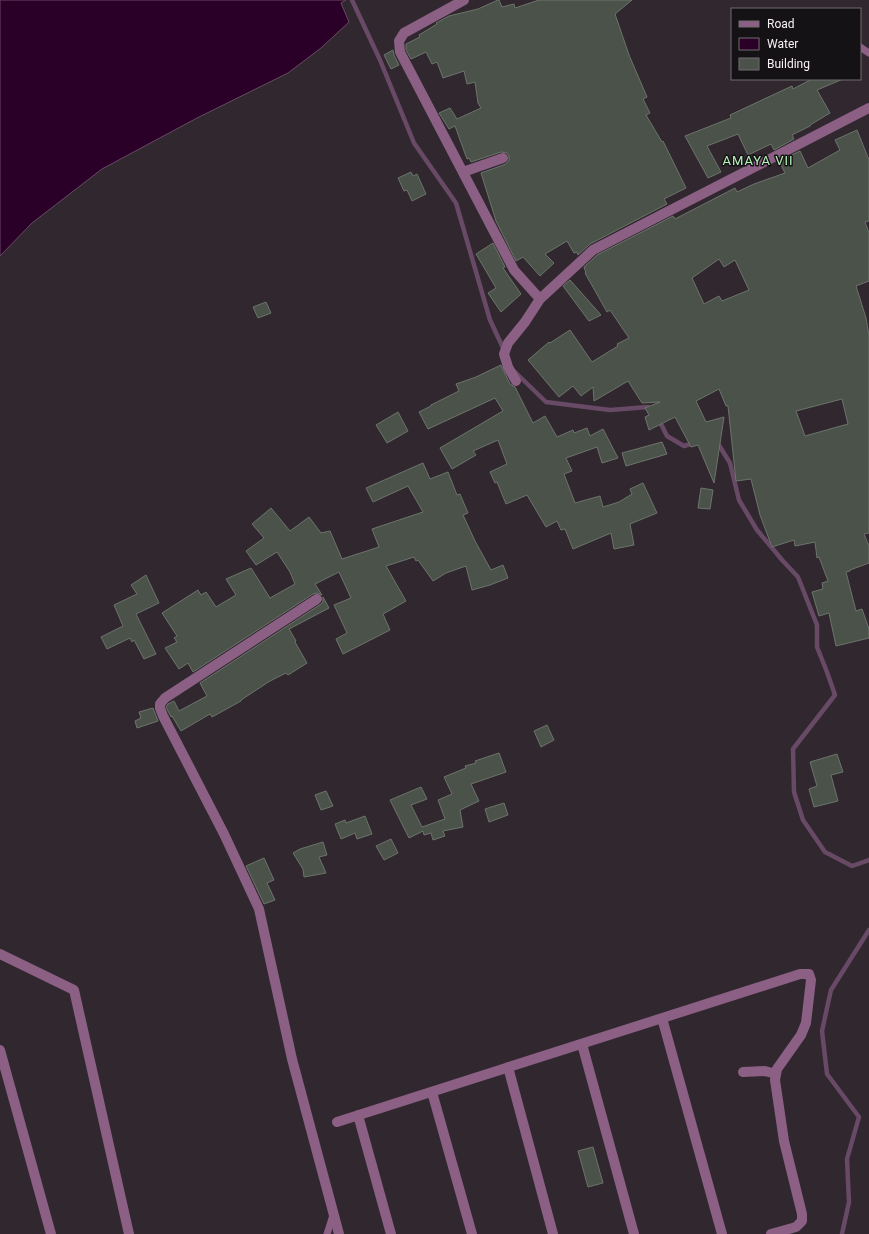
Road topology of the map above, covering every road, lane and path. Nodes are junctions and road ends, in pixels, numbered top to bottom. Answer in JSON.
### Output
{"nodes":[{"id":1,"x":464,"y":0,"type":"edge"},
{"id":2,"x":869,"y":108,"type":"edge"},
{"id":3,"x":503,"y":158,"type":"dead end"},
{"id":4,"x":463,"y":172,"type":"junction"},
{"id":5,"x":540,"y":299,"type":"junction"},
{"id":6,"x":516,"y":382,"type":"dead end"},
{"id":7,"x":317,"y":600,"type":"dead end"},
{"id":8,"x":0,"y":954,"type":"edge"},
{"id":9,"x":662,"y":1018,"type":"junction"},
{"id":10,"x":582,"y":1044,"type":"junction"},
{"id":11,"x":0,"y":1050,"type":"edge"},
{"id":12,"x":508,"y":1068,"type":"junction"},
{"id":13,"x":743,"y":1072,"type":"dead end"},
{"id":14,"x":776,"y":1074,"type":"junction"},
{"id":15,"x":432,"y":1092,"type":"junction"},
{"id":16,"x":358,"y":1115,"type":"junction"},
{"id":17,"x":336,"y":1122,"type":"dead end"},
{"id":18,"x":334,"y":1213,"type":"junction"},
{"id":19,"x":51,"y":1234,"type":"edge"},
{"id":20,"x":129,"y":1234,"type":"edge"},
{"id":21,"x":328,"y":1234,"type":"edge"},
{"id":22,"x":340,"y":1234,"type":"edge"},
{"id":23,"x":391,"y":1234,"type":"edge"},
{"id":24,"x":472,"y":1234,"type":"edge"},
{"id":25,"x":553,"y":1234,"type":"edge"},
{"id":26,"x":634,"y":1234,"type":"edge"},
{"id":27,"x":722,"y":1234,"type":"edge"},
{"id":28,"x":772,"y":1234,"type":"edge"}],
"edges":[{"from":1,"to":4,"type":"street"},
{"from":2,"to":5,"type":"street"},
{"from":3,"to":4,"type":"street"},
{"from":4,"to":5,"type":"street"},
{"from":5,"to":6,"type":"street"},
{"from":7,"to":18,"type":"street"},
{"from":8,"to":20,"type":"street"},
{"from":9,"to":10,"type":"street"},
{"from":9,"to":14,"type":"street"},
{"from":9,"to":27,"type":"street"},
{"from":10,"to":12,"type":"street"},
{"from":10,"to":26,"type":"street"},
{"from":11,"to":19,"type":"street"},
{"from":12,"to":15,"type":"street"},
{"from":12,"to":25,"type":"street"},
{"from":13,"to":14,"type":"street"},
{"from":14,"to":28,"type":"street"},
{"from":15,"to":16,"type":"street"},
{"from":15,"to":24,"type":"street"},
{"from":16,"to":17,"type":"street"},
{"from":16,"to":23,"type":"street"},
{"from":18,"to":21,"type":"lane"},
{"from":18,"to":22,"type":"street"}]}
